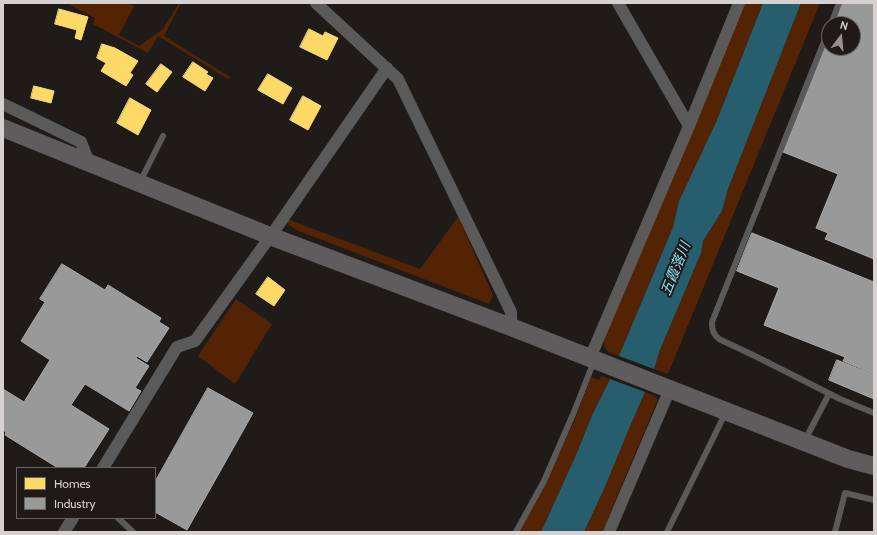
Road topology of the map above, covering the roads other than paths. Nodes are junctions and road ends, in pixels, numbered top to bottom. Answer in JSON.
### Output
{"nodes":[{"id":1,"x":316,"y":3,"type":"edge"},
{"id":2,"x":618,"y":3,"type":"edge"},
{"id":3,"x":739,"y":3,"type":"edge"},
{"id":4,"x":839,"y":3,"type":"edge"},
{"id":5,"x":834,"y":16,"type":"edge"},
{"id":6,"x":821,"y":49,"type":"edge"},
{"id":7,"x":387,"y":68,"type":"junction"},
{"id":8,"x":3,"y":104,"type":"edge"},
{"id":9,"x":689,"y":126,"type":"junction"},
{"id":10,"x":3,"y":128,"type":"edge"},
{"id":11,"x":163,"y":136,"type":"dead end"},
{"id":12,"x":89,"y":163,"type":"junction"},
{"id":13,"x":139,"y":183,"type":"junction"},
{"id":14,"x":270,"y":236,"type":"junction"},
{"id":15,"x":511,"y":327,"type":"junction"},
{"id":16,"x":596,"y":361,"type":"junction"},
{"id":17,"x":663,"y":386,"type":"junction"},
{"id":18,"x":829,"y":394,"type":"junction"},
{"id":19,"x":727,"y":411,"type":"junction"},
{"id":20,"x":874,"y":413,"type":"edge"},
{"id":21,"x":805,"y":442,"type":"junction"},
{"id":22,"x":874,"y":466,"type":"edge"},
{"id":23,"x":104,"y":467,"type":"edge"},
{"id":24,"x":874,"y":500,"type":"edge"},
{"id":25,"x":72,"y":519,"type":"edge"},
{"id":26,"x":119,"y":519,"type":"edge"},
{"id":27,"x":64,"y":532,"type":"edge"},
{"id":28,"x":133,"y":532,"type":"edge"},
{"id":29,"x":516,"y":532,"type":"edge"},
{"id":30,"x":609,"y":532,"type":"edge"},
{"id":31,"x":667,"y":532,"type":"edge"},
{"id":32,"x":835,"y":532,"type":"edge"}],
"edges":[{"from":1,"to":7,"type":"street"},
{"from":2,"to":9,"type":"street"},
{"from":3,"to":9,"type":"street"},
{"from":4,"to":5,"type":"lane"},
{"from":6,"to":18,"type":"lane"},
{"from":7,"to":14,"type":"street"},
{"from":7,"to":15,"type":"street"},
{"from":8,"to":12,"type":"street"},
{"from":9,"to":16,"type":"street"},
{"from":10,"to":12,"type":"street"},
{"from":11,"to":13,"type":"lane"},
{"from":12,"to":13,"type":"street"},
{"from":13,"to":14,"type":"street"},
{"from":14,"to":15,"type":"street"},
{"from":14,"to":23,"type":"street"},
{"from":15,"to":16,"type":"street"},
{"from":16,"to":17,"type":"street"},
{"from":16,"to":29,"type":"lane"},
{"from":17,"to":19,"type":"street"},
{"from":17,"to":30,"type":"street"},
{"from":18,"to":20,"type":"lane"},
{"from":18,"to":21,"type":"lane"},
{"from":19,"to":21,"type":"street"},
{"from":19,"to":31,"type":"lane"},
{"from":21,"to":22,"type":"street"},
{"from":24,"to":32,"type":"lane"},
{"from":25,"to":27,"type":"street"},
{"from":26,"to":28,"type":"lane"}]}
